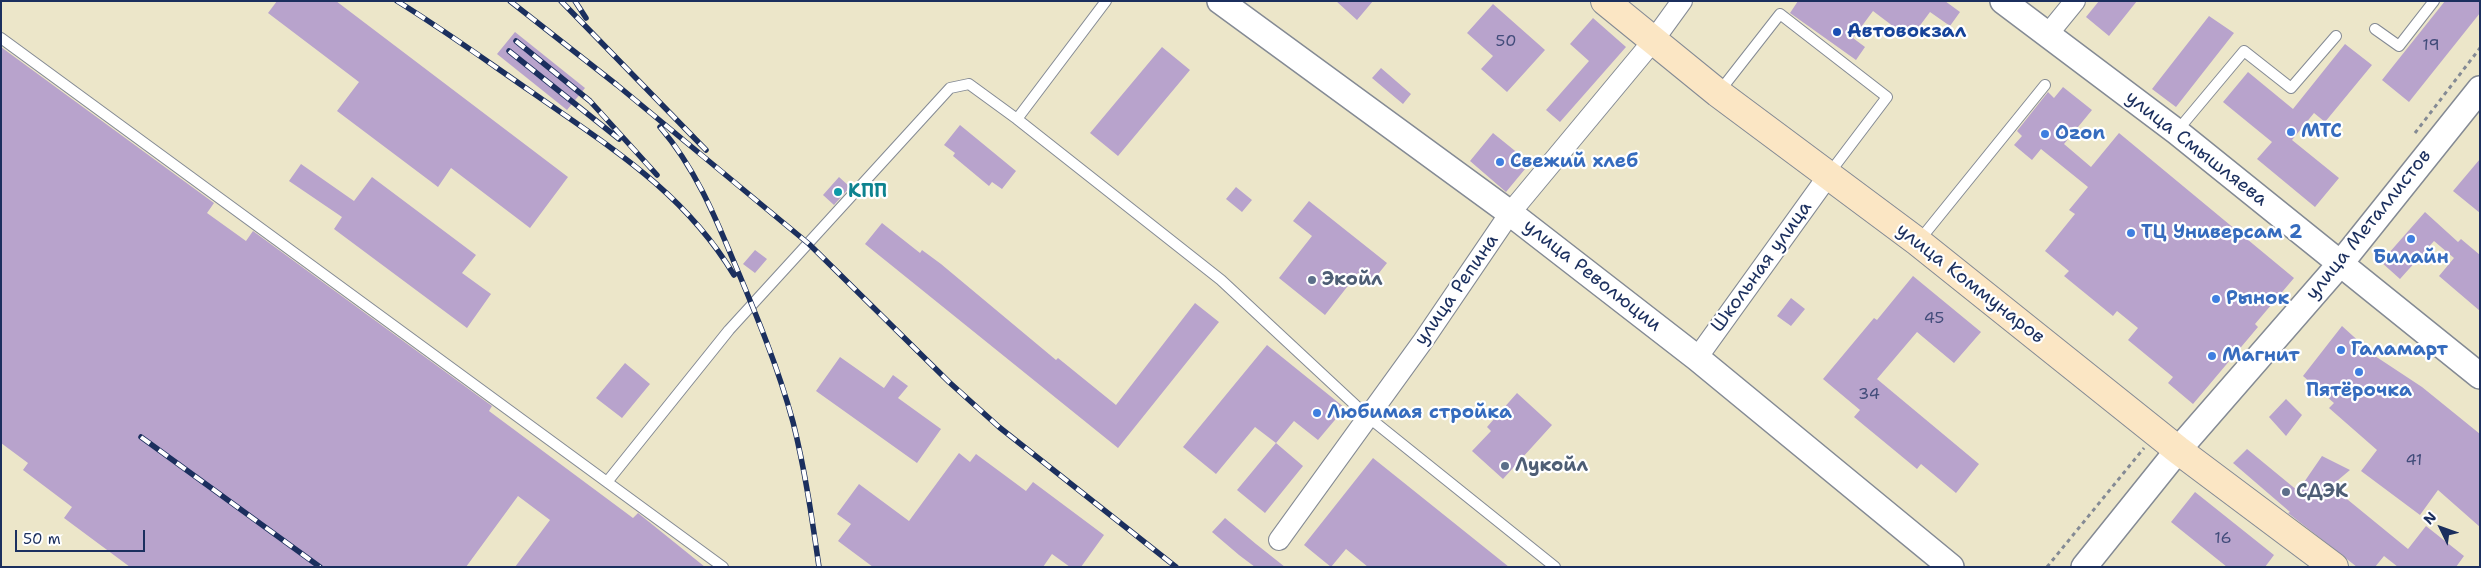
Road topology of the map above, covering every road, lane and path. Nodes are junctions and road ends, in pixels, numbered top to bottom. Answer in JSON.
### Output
{"nodes":[{"id":1,"x":1106,"y":1,"type":"edge"},
{"id":2,"x":1220,"y":1,"type":"edge"},
{"id":3,"x":1605,"y":1,"type":"edge"},
{"id":4,"x":1682,"y":1,"type":"edge"},
{"id":5,"x":2004,"y":1,"type":"edge"},
{"id":6,"x":2075,"y":1,"type":"edge"},
{"id":7,"x":2434,"y":1,"type":"edge"},
{"id":8,"x":2375,"y":29,"type":"dead end"},
{"id":9,"x":2048,"y":34,"type":"junction"},
{"id":10,"x":2336,"y":36,"type":"dead end"},
{"id":11,"x":1,"y":38,"type":"edge"},
{"id":12,"x":1652,"y":40,"type":"junction"},
{"id":13,"x":2480,"y":48,"type":"edge"},
{"id":14,"x":2045,"y":85,"type":"dead end"},
{"id":15,"x":2480,"y":89,"type":"edge"},
{"id":16,"x":1718,"y":93,"type":"junction"},
{"id":17,"x":1017,"y":119,"type":"junction"},
{"id":18,"x":2177,"y":132,"type":"junction"},
{"id":19,"x":2414,"y":135,"type":"dead end"},
{"id":20,"x":1828,"y":176,"type":"junction"},
{"id":21,"x":1510,"y":213,"type":"junction"},
{"id":22,"x":1918,"y":242,"type":"junction"},
{"id":23,"x":2340,"y":264,"type":"junction"},
{"id":24,"x":1697,"y":358,"type":"junction"},
{"id":25,"x":2480,"y":376,"type":"edge"},
{"id":26,"x":1367,"y":416,"type":"junction"},
{"id":27,"x":2170,"y":444,"type":"junction"},
{"id":28,"x":608,"y":482,"type":"junction"},
{"id":29,"x":1279,"y":540,"type":"dead end"},
{"id":30,"x":723,"y":567,"type":"edge"},
{"id":31,"x":1555,"y":567,"type":"edge"},
{"id":32,"x":1951,"y":567,"type":"edge"},
{"id":33,"x":2047,"y":567,"type":"edge"},
{"id":34,"x":2084,"y":567,"type":"edge"},
{"id":35,"x":2334,"y":567,"type":"edge"}],
"edges":[{"from":1,"to":17,"type":"lane"},
{"from":2,"to":21,"type":"street","name":"улица Революции"},
{"from":3,"to":12,"type":"main road","name":"улица Коммунаров"},
{"from":4,"to":12,"type":"street","name":"улица Репина"},
{"from":5,"to":9,"type":"street","name":"улица Смышляева"},
{"from":6,"to":9,"type":"street"},
{"from":7,"to":8,"type":"lane"},
{"from":9,"to":18,"type":"street","name":"улица Смышляева"},
{"from":10,"to":18,"type":"lane"},
{"from":11,"to":28,"type":"lane"},
{"from":12,"to":16,"type":"main road","name":"улица Коммунаров"},
{"from":12,"to":21,"type":"street","name":"улица Репина"},
{"from":13,"to":19,"type":"path"},
{"from":14,"to":22,"type":"lane"},
{"from":15,"to":23,"type":"street","name":"улица Металлистов"},
{"from":16,"to":20,"type":"main road","name":"улица Коммунаров"},
{"from":16,"to":20,"type":"lane"},
{"from":17,"to":26,"type":"lane"},
{"from":17,"to":28,"type":"lane"},
{"from":18,"to":23,"type":"street","name":"улица Смышляева"},
{"from":20,"to":22,"type":"main road","name":"улица Коммунаров"},
{"from":20,"to":24,"type":"street","name":"Школьная улица"},
{"from":21,"to":24,"type":"street","name":"улица Революции"},
{"from":21,"to":26,"type":"street","name":"улица Репина"},
{"from":22,"to":27,"type":"main road","name":"улица Коммунаров"},
{"from":23,"to":25,"type":"street","name":"улица Смышляева"},
{"from":23,"to":27,"type":"street","name":"улица Металлистов"},
{"from":24,"to":32,"type":"street","name":"улица Революции"},
{"from":26,"to":29,"type":"street","name":"улица Репина"},
{"from":26,"to":31,"type":"lane"},
{"from":27,"to":33,"type":"path"},
{"from":27,"to":34,"type":"street","name":"улица Металлистов"},
{"from":27,"to":35,"type":"main road","name":"улица Коммунаров"},
{"from":28,"to":30,"type":"lane"}]}
